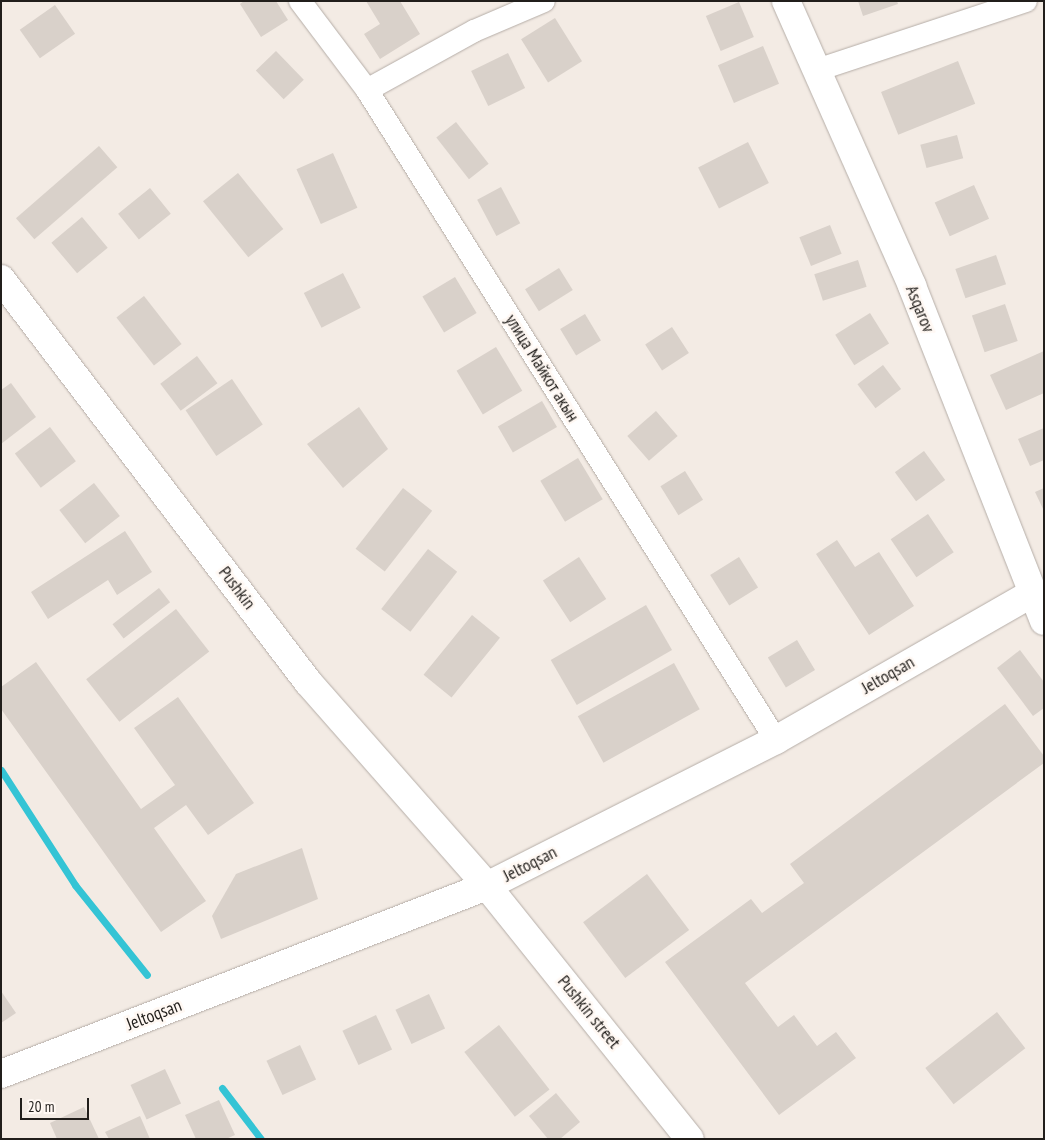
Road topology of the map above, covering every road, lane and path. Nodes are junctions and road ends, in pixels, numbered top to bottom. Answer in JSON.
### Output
{"nodes":[{"id":1,"x":300,"y":1,"type":"edge"},
{"id":2,"x":544,"y":1,"type":"edge"},
{"id":3,"x":786,"y":1,"type":"edge"},
{"id":4,"x":1026,"y":1,"type":"edge"},
{"id":5,"x":817,"y":70,"type":"junction"},
{"id":6,"x":367,"y":90,"type":"junction"},
{"id":7,"x":1,"y":279,"type":"edge"},
{"id":8,"x":1037,"y":592,"type":"edge"},
{"id":9,"x":1044,"y":621,"type":"edge"},
{"id":10,"x":776,"y":740,"type":"junction"},
{"id":11,"x":488,"y":886,"type":"junction"},
{"id":12,"x":1,"y":1074,"type":"edge"},
{"id":13,"x":690,"y":1139,"type":"edge"}],
"edges":[{"from":1,"to":6,"type":"street","name":"улица Майкот акын"},
{"from":2,"to":6,"type":"street"},
{"from":3,"to":5,"type":"street","name":"Asqarov"},
{"from":4,"to":5,"type":"street"},
{"from":5,"to":8,"type":"street","name":"Asqarov"},
{"from":6,"to":10,"type":"street","name":"улица Майкот акын"},
{"from":7,"to":11,"type":"street","name":"Pushkin"},
{"from":8,"to":9,"type":"street","name":"Asqarov"},
{"from":8,"to":10,"type":"street","name":"Jeltoqsan"},
{"from":10,"to":11,"type":"street","name":"Jeltoqsan"},
{"from":11,"to":12,"type":"street","name":"Jeltoqsan"},
{"from":11,"to":13,"type":"street","name":"Pushkin street"}]}
